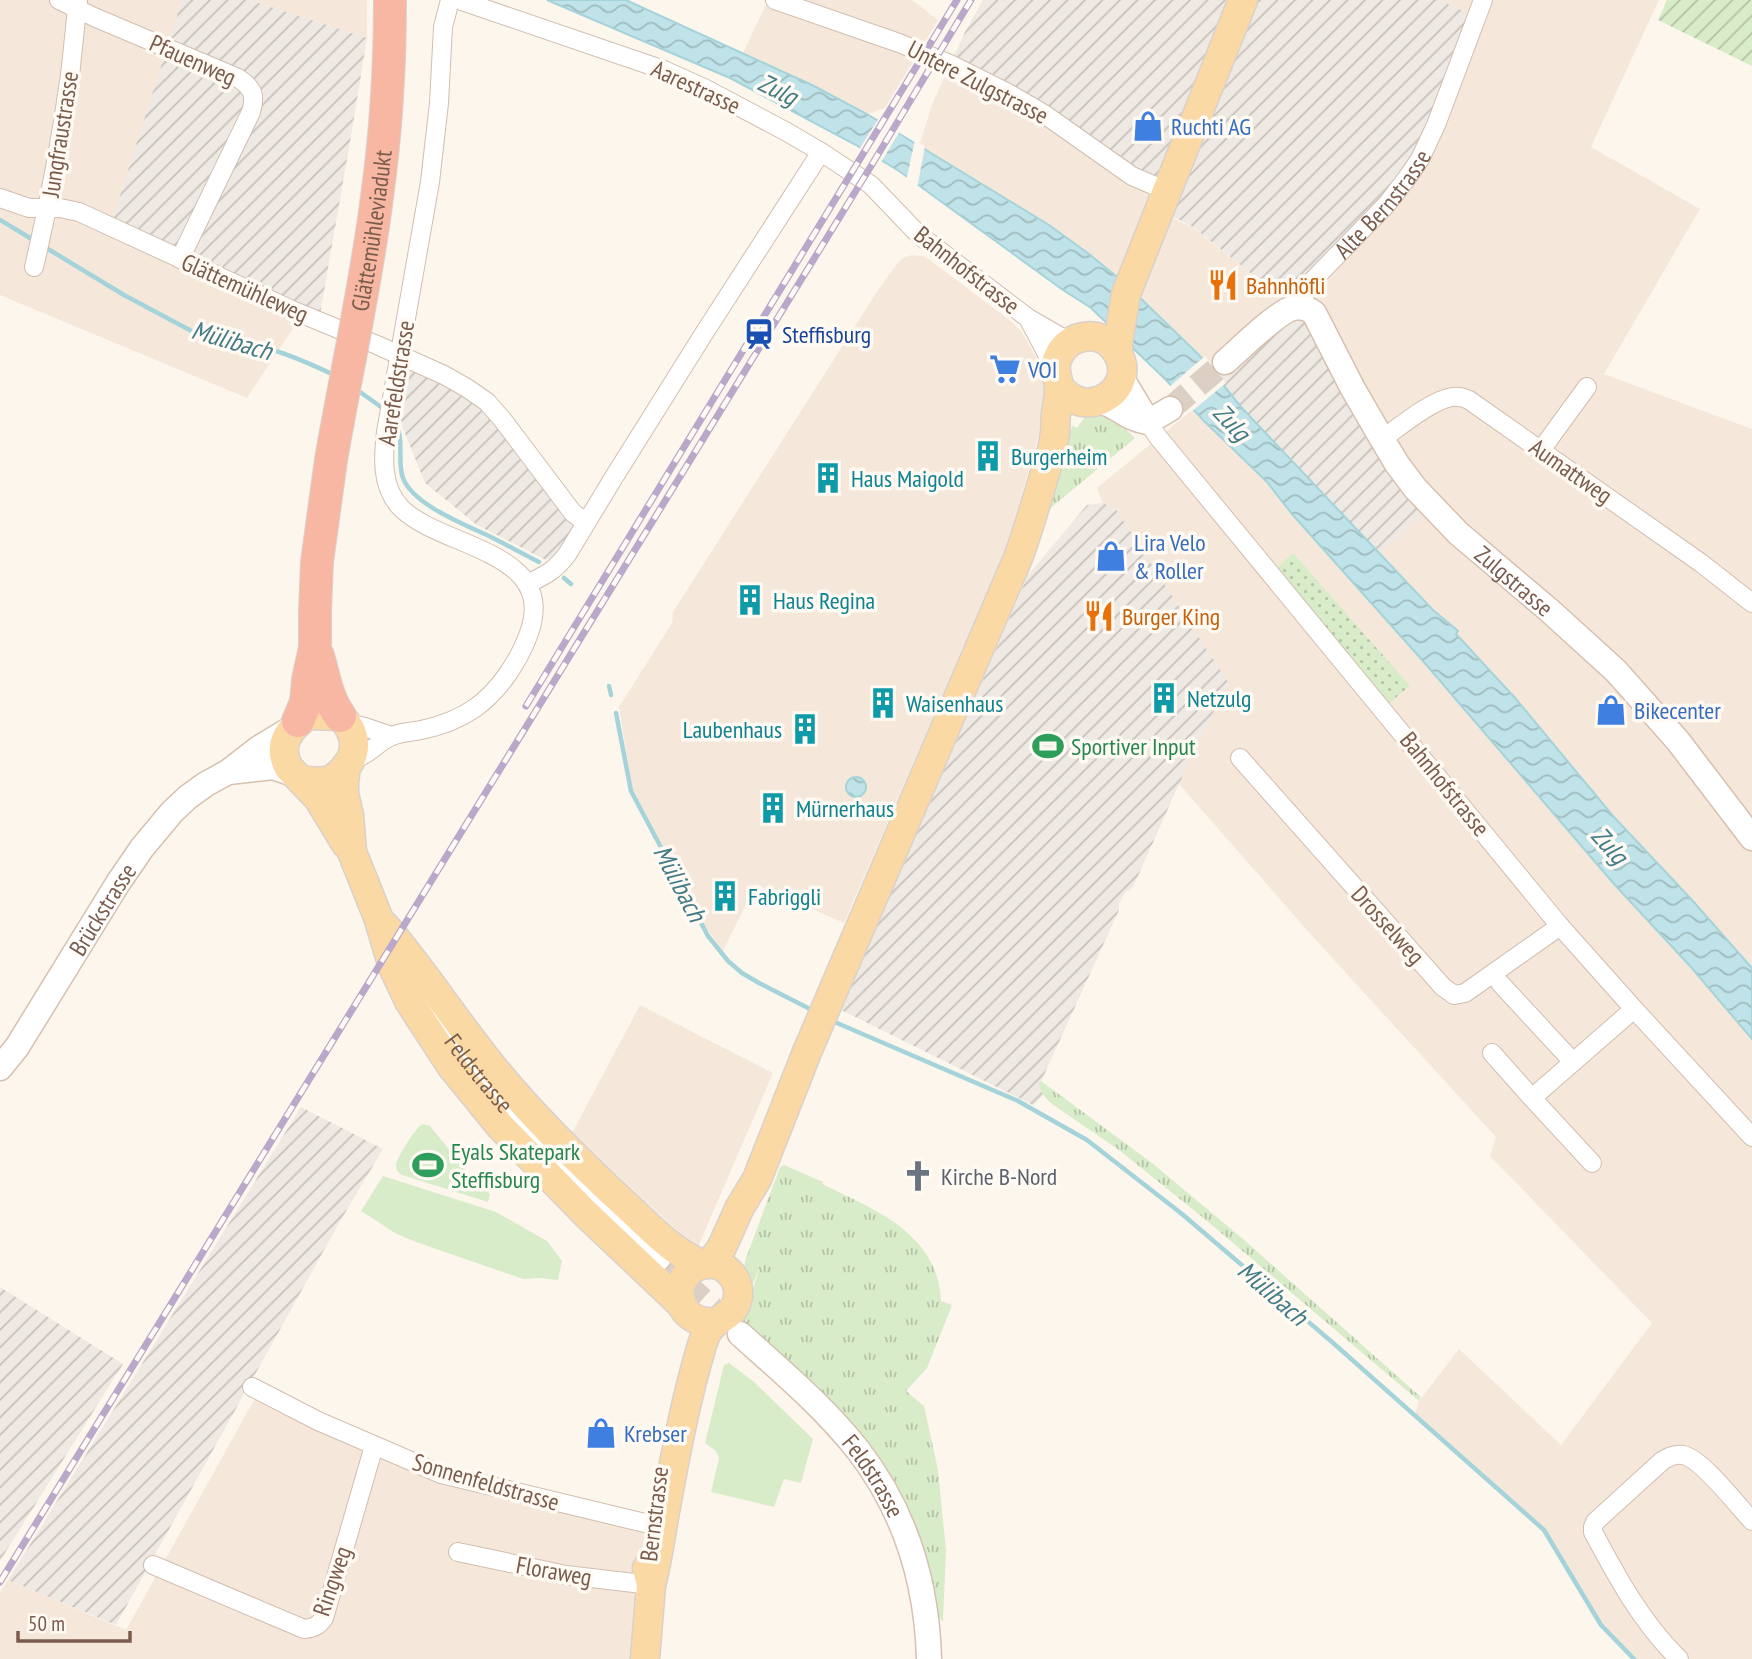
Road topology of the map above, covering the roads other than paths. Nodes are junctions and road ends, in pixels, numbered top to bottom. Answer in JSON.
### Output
{"nodes":[{"id":1,"x":58,"y":0,"type":"edge"},
{"id":2,"x":390,"y":0,"type":"edge"},
{"id":3,"x":450,"y":0,"type":"edge"},
{"id":4,"x":459,"y":0,"type":"edge"},
{"id":5,"x":775,"y":0,"type":"edge"},
{"id":6,"x":1243,"y":0,"type":"edge"},
{"id":7,"x":1483,"y":0,"type":"edge"},
{"id":8,"x":77,"y":4,"type":"edge"},
{"id":9,"x":821,"y":152,"type":"junction"},
{"id":10,"x":1167,"y":191,"type":"junction"},
{"id":11,"x":0,"y":198,"type":"edge"},
{"id":12,"x":48,"y":208,"type":"junction"},
{"id":13,"x":906,"y":223,"type":"joint"},
{"id":14,"x":180,"y":259,"type":"junction"},
{"id":15,"x":34,"y":267,"type":"dead end"},
{"id":16,"x":1129,"y":285,"type":"junction"},
{"id":17,"x":1301,"y":307,"type":"junction"},
{"id":18,"x":1028,"y":318,"type":"junction"},
{"id":19,"x":1085,"y":335,"type":"junction"},
{"id":20,"x":399,"y":356,"type":"junction"},
{"id":21,"x":1119,"y":359,"type":"junction"},
{"id":22,"x":1225,"y":362,"type":"tunnel mouth"},
{"id":23,"x":1057,"y":377,"type":"junction"},
{"id":24,"x":1587,"y":387,"type":"dead end"},
{"id":25,"x":1093,"y":402,"type":"junction"},
{"id":26,"x":1170,"y":409,"type":"tunnel mouth"},
{"id":27,"x":1149,"y":422,"type":"junction"},
{"id":28,"x":1382,"y":439,"type":"junction"},
{"id":29,"x":1054,"y":441,"type":"junction"},
{"id":30,"x":1541,"y":450,"type":"junction"},
{"id":31,"x":586,"y":522,"type":"junction"},
{"id":32,"x":527,"y":584,"type":"junction"},
{"id":33,"x":1752,"y":603,"type":"edge"},
{"id":34,"x":315,"y":648,"type":"junction"},
{"id":35,"x":344,"y":719,"type":"junction"},
{"id":36,"x":295,"y":725,"type":"junction"},
{"id":37,"x":391,"y":736,"type":"junction"},
{"id":38,"x":1240,"y":758,"type":"dead end"},
{"id":39,"x":348,"y":764,"type":"junction"},
{"id":40,"x":228,"y":772,"type":"junction"},
{"id":41,"x":298,"y":777,"type":"junction"},
{"id":42,"x":1752,"y":838,"type":"edge"},
{"id":43,"x":352,"y":852,"type":"junction"},
{"id":44,"x":378,"y":917,"type":"junction"},
{"id":45,"x":1560,"y":926,"type":"junction"},
{"id":46,"x":1500,"y":983,"type":"dead end"},
{"id":47,"x":1634,"y":1009,"type":"junction"},
{"id":48,"x":1492,"y":1054,"type":"dead end"},
{"id":49,"x":1573,"y":1062,"type":"junction"},
{"id":50,"x":0,"y":1068,"type":"edge"},
{"id":51,"x":1532,"y":1098,"type":"junction"},
{"id":52,"x":1752,"y":1137,"type":"edge"},
{"id":53,"x":1592,"y":1163,"type":"dead end"},
{"id":54,"x":658,"y":1259,"type":"tunnel mouth"},
{"id":55,"x":715,"y":1268,"type":"junction"},
{"id":56,"x":685,"y":1309,"type":"junction"},
{"id":57,"x":728,"y":1328,"type":"junction"},
{"id":58,"x":252,"y":1387,"type":"dead end"},
{"id":59,"x":373,"y":1446,"type":"junction"},
{"id":60,"x":1752,"y":1521,"type":"edge"},
{"id":61,"x":649,"y":1524,"type":"junction"},
{"id":62,"x":458,"y":1552,"type":"dead end"},
{"id":63,"x":153,"y":1565,"type":"dead end"},
{"id":64,"x":651,"y":1585,"type":"junction"},
{"id":65,"x":645,"y":1659,"type":"edge"},
{"id":66,"x":929,"y":1659,"type":"edge"},
{"id":67,"x":1679,"y":1659,"type":"edge"}],
"edges":[{"from":1,"to":8,"type":"street"},
{"from":2,"to":34,"type":"highway","name":"Glättemühleviadukt","bridge":true},
{"from":3,"to":20,"type":"street","name":"Aarefeldstrasse"},
{"from":4,"to":9,"type":"street","name":"Aarestrasse"},
{"from":5,"to":10,"type":"street","name":"Untere Zulgstrasse"},
{"from":6,"to":10,"type":"main road"},
{"from":7,"to":17,"type":"street","name":"Alte Bernstrasse"},
{"from":8,"to":12,"type":"street","name":"Jungfraustrasse"},
{"from":8,"to":14,"type":"street","name":"Pfauenweg"},
{"from":9,"to":13,"type":"street","name":"Aarestrasse"},
{"from":9,"to":31,"type":"street"},
{"from":10,"to":16,"type":"main road"},
{"from":11,"to":12,"type":"street","name":"Glättemühleweg"},
{"from":12,"to":14,"type":"street","name":"Glättemühleweg"},
{"from":12,"to":15,"type":"street","name":"Jungfraustrasse"},
{"from":13,"to":18,"type":"street","name":"Bahnhofstrasse"},
{"from":14,"to":20,"type":"street","name":"Glättemühleweg"},
{"from":16,"to":19,"type":"main road"},
{"from":16,"to":21,"type":"main road"},
{"from":17,"to":22,"type":"main road"},
{"from":17,"to":28,"type":"main road","name":"Zulgstrasse"},
{"from":18,"to":19,"type":"street","name":"Bahnhofstrasse"},
{"from":18,"to":23,"type":"street","name":"Bahnhofstrasse"},
{"from":19,"to":21,"type":"main road"},
{"from":19,"to":23,"type":"main road"},
{"from":20,"to":31,"type":"street","name":"Glättemühleweg"},
{"from":20,"to":32,"type":"street","name":"Aarefeldstrasse"},
{"from":21,"to":25,"type":"main road"},
{"from":21,"to":27,"type":"main road"},
{"from":23,"to":25,"type":"main road"},
{"from":23,"to":29,"type":"main road"},
{"from":24,"to":30,"type":"street"},
{"from":25,"to":27,"type":"main road"},
{"from":25,"to":29,"type":"main road"},
{"from":26,"to":27,"type":"main road"},
{"from":27,"to":45,"type":"street","name":"Bahnhofstrasse"},
{"from":28,"to":30,"type":"street","name":"Aumattweg"},
{"from":28,"to":42,"type":"main road","name":"Zulgstrasse"},
{"from":29,"to":55,"type":"main road"},
{"from":30,"to":33,"type":"street","name":"Aumattweg"},
{"from":31,"to":32,"type":"street"},
{"from":32,"to":37,"type":"street"},
{"from":34,"to":35,"type":"highway"},
{"from":34,"to":36,"type":"highway"},
{"from":35,"to":36,"type":"main road"},
{"from":35,"to":37,"type":"street"},
{"from":35,"to":39,"type":"main road"},
{"from":36,"to":40,"type":"main road","name":"Brückstrasse"},
{"from":36,"to":41,"type":"main road"},
{"from":37,"to":39,"type":"street"},
{"from":38,"to":45,"type":"street","name":"Drosselweg"},
{"from":39,"to":41,"type":"main road"},
{"from":39,"to":43,"type":"main road","name":"Feldstrasse"},
{"from":40,"to":41,"type":"main road","name":"Brückstrasse"},
{"from":40,"to":50,"type":"main road","name":"Brückstrasse"},
{"from":41,"to":43,"type":"main road","name":"Feldstrasse"},
{"from":43,"to":44,"type":"main road","name":"Feldstrasse"},
{"from":44,"to":54,"type":"main road","name":"Feldstrasse"},
{"from":44,"to":55,"type":"main road"},
{"from":44,"to":56,"type":"main road"},
{"from":45,"to":47,"type":"street","name":"Bahnhofstrasse"},
{"from":46,"to":49,"type":"street"},
{"from":47,"to":49,"type":"street"},
{"from":47,"to":52,"type":"street","name":"Bahnhofstrasse"},
{"from":48,"to":51,"type":"street"},
{"from":49,"to":51,"type":"street"},
{"from":51,"to":53,"type":"street"},
{"from":55,"to":56,"type":"main road"},
{"from":55,"to":57,"type":"main road"},
{"from":56,"to":57,"type":"main road"},
{"from":56,"to":61,"type":"main road","name":"Bernstrasse"},
{"from":57,"to":64,"type":"main road"},
{"from":57,"to":66,"type":"main road","name":"Feldstrasse"},
{"from":58,"to":59,"type":"street","name":"Sonnenfeldstrasse"},
{"from":59,"to":61,"type":"street","name":"Sonnenfeldstrasse"},
{"from":59,"to":63,"type":"street","name":"Ringweg"},
{"from":60,"to":67,"type":"street"},
{"from":61,"to":64,"type":"main road","name":"Bernstrasse"},
{"from":62,"to":64,"type":"street","name":"Floraweg"},
{"from":64,"to":65,"type":"main road","name":"Bernstrasse"}]}
